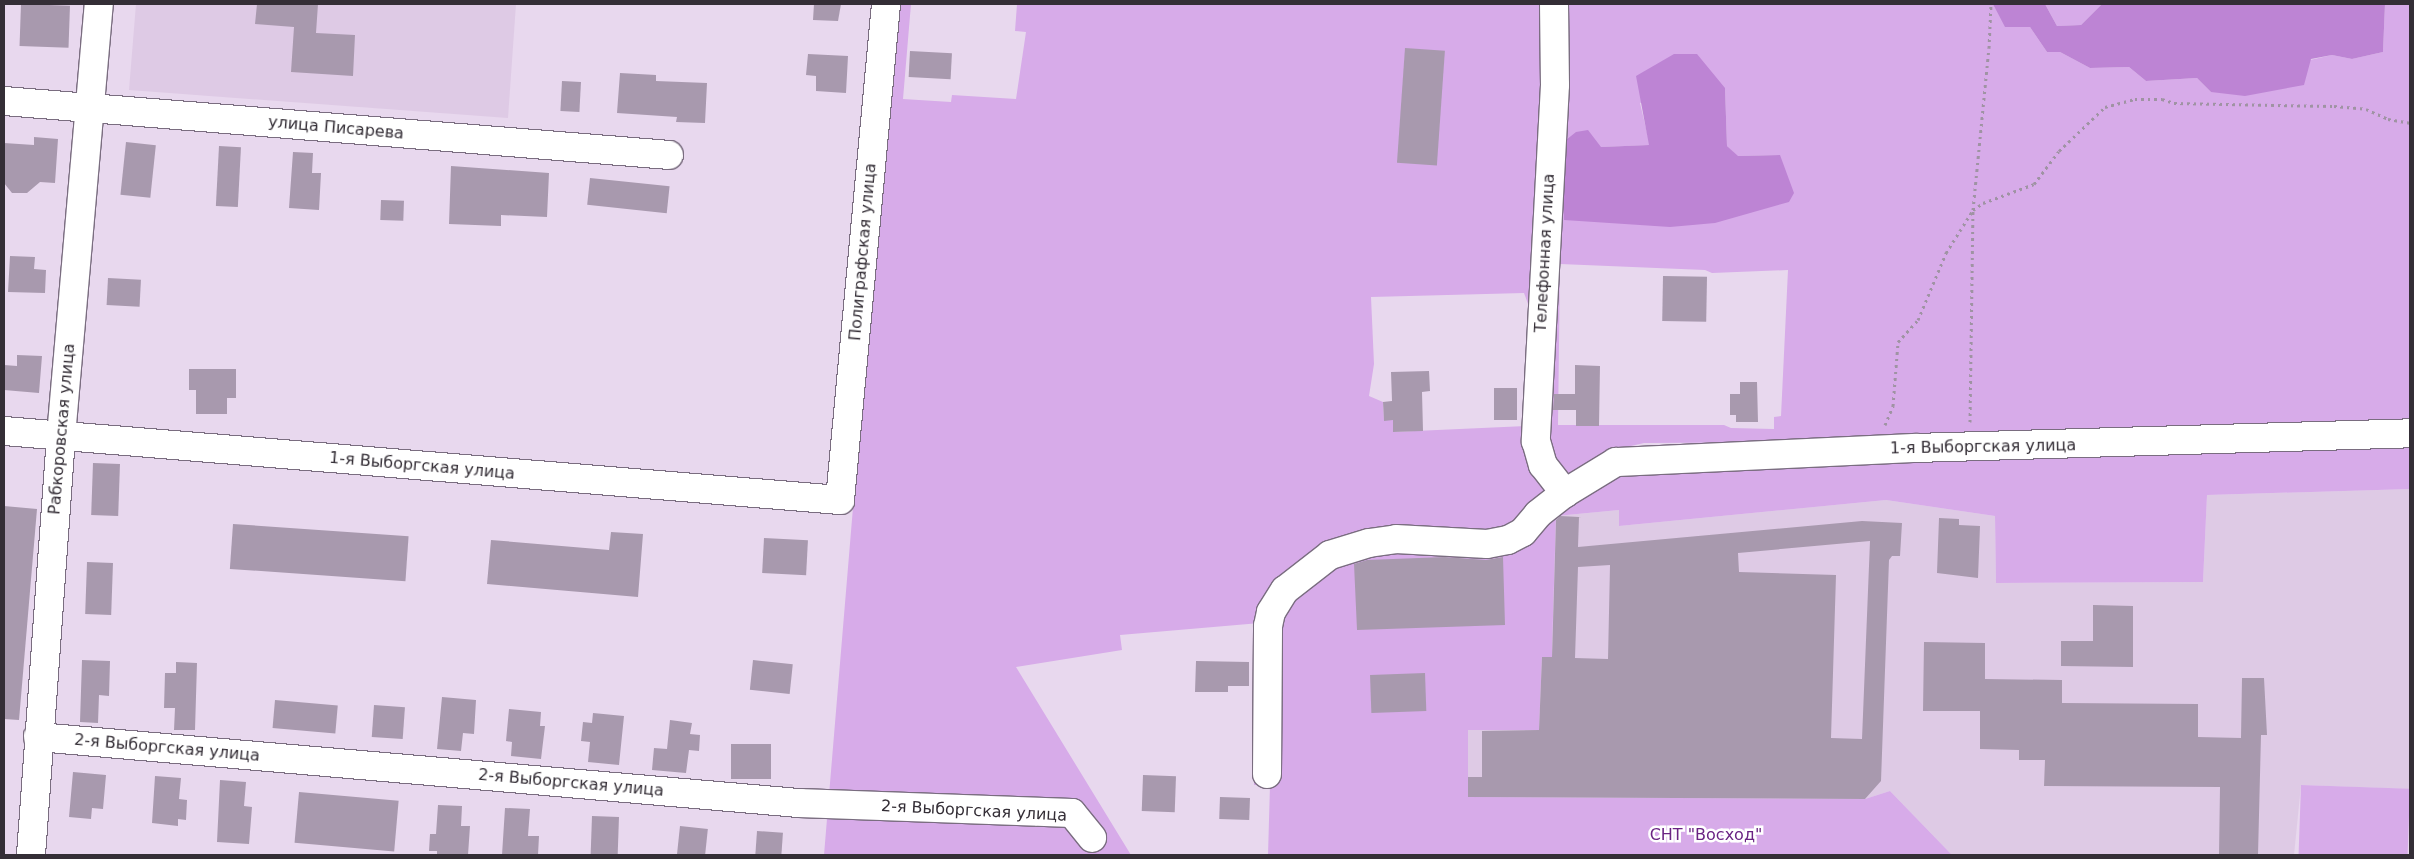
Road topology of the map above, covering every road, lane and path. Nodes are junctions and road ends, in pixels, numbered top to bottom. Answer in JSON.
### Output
{"nodes":[{"id":1,"x":99,"y":4,"type":"edge"},
{"id":2,"x":886,"y":4,"type":"edge"},
{"id":3,"x":1554,"y":4,"type":"edge"},
{"id":4,"x":1991,"y":4,"type":"edge"},
{"id":5,"x":4,"y":101,"type":"edge"},
{"id":6,"x":91,"y":108,"type":"junction"},
{"id":7,"x":2410,"y":123,"type":"edge"},
{"id":8,"x":669,"y":155,"type":"dead end"},
{"id":9,"x":1973,"y":210,"type":"junction"},
{"id":10,"x":4,"y":431,"type":"edge"},
{"id":11,"x":2410,"y":433,"type":"edge"},
{"id":12,"x":61,"y":436,"type":"junction"},
{"id":13,"x":1970,"y":448,"type":"junction"},
{"id":14,"x":1880,"y":449,"type":"junction"},
{"id":15,"x":1565,"y":493,"type":"junction"},
{"id":16,"x":840,"y":500,"type":"joint"},
{"id":17,"x":38,"y":736,"type":"junction"},
{"id":18,"x":1267,"y":774,"type":"dead end"},
{"id":19,"x":1092,"y":838,"type":"dead end"},
{"id":20,"x":31,"y":855,"type":"edge"}],
"edges":[{"from":1,"to":6,"type":"street","name":"Рабкоровская улица"},
{"from":2,"to":16,"type":"street","name":"Полиграфская улица"},
{"from":3,"to":15,"type":"street","name":"Телефонная улица"},
{"from":4,"to":9,"type":"path"},
{"from":5,"to":6,"type":"street","name":"улица Писарева"},
{"from":6,"to":8,"type":"street","name":"улица Писарева"},
{"from":6,"to":12,"type":"street","name":"Рабкоровская улица"},
{"from":7,"to":9,"type":"path"},
{"from":9,"to":13,"type":"path"},
{"from":9,"to":14,"type":"path"},
{"from":10,"to":12,"type":"street","name":"1-я Выборгская улица"},
{"from":11,"to":13,"type":"street","name":"1-я Выборгская улица"},
{"from":12,"to":16,"type":"street","name":"1-я Выборгская улица"},
{"from":12,"to":17,"type":"street","name":"Рабкоровская улица"},
{"from":13,"to":14,"type":"street","name":"1-я Выборгская улица"},
{"from":14,"to":15,"type":"street","name":"1-я Выборгская улица"},
{"from":15,"to":18,"type":"street","name":"1-я Выборгская улица"},
{"from":17,"to":19,"type":"street","name":"2-я Выборгская улица"},
{"from":17,"to":20,"type":"street","name":"Рабкоровская улица"}]}
